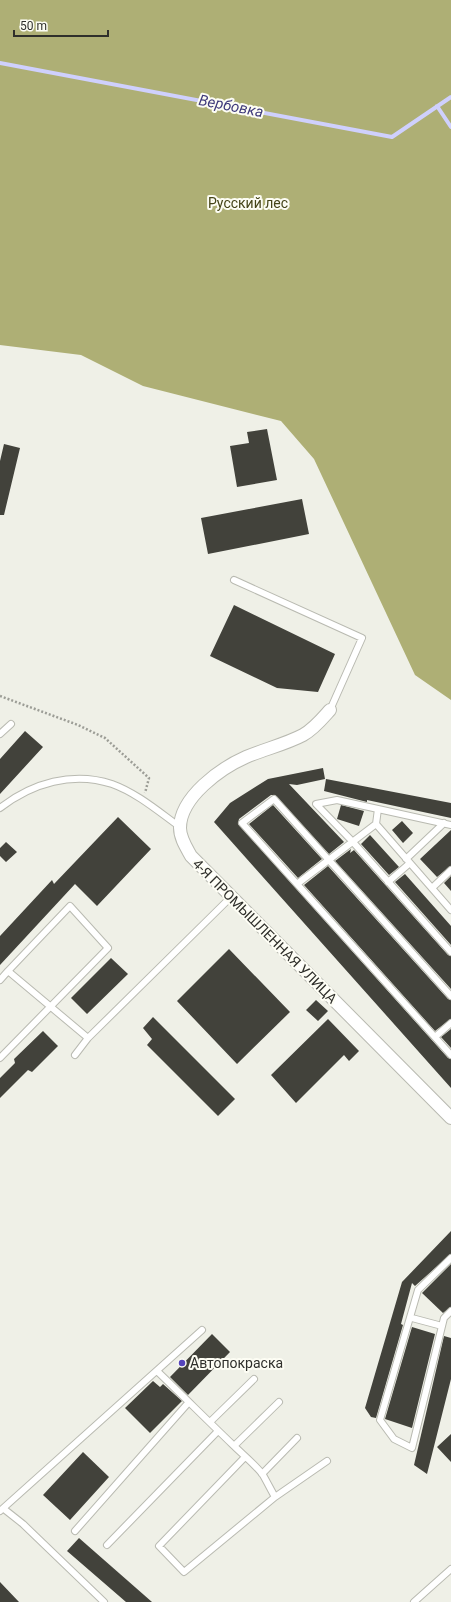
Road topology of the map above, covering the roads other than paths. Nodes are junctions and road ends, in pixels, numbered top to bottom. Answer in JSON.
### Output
{"nodes":[{"id":1,"x":234,"y":580,"type":"dead end"},
{"id":2,"x":330,"y":710,"type":"joint"},
{"id":3,"x":11,"y":724,"type":"dead end"},
{"id":4,"x":0,"y":734,"type":"edge"},
{"id":5,"x":0,"y":808,"type":"edge"},
{"id":6,"x":378,"y":809,"type":"junction"},
{"id":7,"x":444,"y":823,"type":"junction"},
{"id":8,"x":376,"y":824,"type":"junction"},
{"id":9,"x":451,"y":825,"type":"edge"},
{"id":10,"x":180,"y":827,"type":"junction"},
{"id":11,"x":352,"y":841,"type":"junction"},
{"id":12,"x":329,"y":859,"type":"junction"},
{"id":13,"x":408,"y":861,"type":"junction"},
{"id":14,"x":451,"y":870,"type":"edge"},
{"id":15,"x":388,"y":882,"type":"junction"},
{"id":16,"x":297,"y":884,"type":"junction"},
{"id":17,"x":432,"y":888,"type":"junction"},
{"id":18,"x":231,"y":897,"type":"junction"},
{"id":19,"x":451,"y":910,"type":"edge"},
{"id":20,"x":451,"y":952,"type":"edge"},
{"id":21,"x":8,"y":971,"type":"junction"},
{"id":22,"x":0,"y":980,"type":"edge"},
{"id":23,"x":451,"y":996,"type":"edge"},
{"id":24,"x":49,"y":1008,"type":"junction"},
{"id":25,"x":451,"y":1023,"type":"edge"},
{"id":26,"x":435,"y":1037,"type":"junction"},
{"id":27,"x":88,"y":1038,"type":"junction"},
{"id":28,"x":451,"y":1054,"type":"edge"},
{"id":29,"x":75,"y":1055,"type":"dead end"},
{"id":30,"x":0,"y":1058,"type":"edge"},
{"id":31,"x":451,"y":1118,"type":"edge"},
{"id":32,"x":451,"y":1258,"type":"edge"},
{"id":33,"x":451,"y":1311,"type":"edge"},
{"id":34,"x":412,"y":1318,"type":"junction"},
{"id":35,"x":442,"y":1326,"type":"junction"},
{"id":36,"x":202,"y":1330,"type":"dead end"},
{"id":37,"x":157,"y":1370,"type":"junction"},
{"id":38,"x":254,"y":1379,"type":"dead end"},
{"id":39,"x":189,"y":1402,"type":"junction"},
{"id":40,"x":279,"y":1402,"type":"dead end"},
{"id":41,"x":210,"y":1422,"type":"junction"},
{"id":42,"x":218,"y":1430,"type":"junction"},
{"id":43,"x":297,"y":1438,"type":"dead end"},
{"id":44,"x":234,"y":1446,"type":"junction"},
{"id":45,"x":245,"y":1457,"type":"junction"},
{"id":46,"x":326,"y":1461,"type":"dead end"},
{"id":47,"x":262,"y":1474,"type":"junction"},
{"id":48,"x":274,"y":1497,"type":"junction"},
{"id":49,"x":2,"y":1510,"type":"edge"},
{"id":50,"x":75,"y":1531,"type":"dead end"},
{"id":51,"x":106,"y":1545,"type":"dead end"},
{"id":52,"x":451,"y":1569,"type":"edge"},
{"id":53,"x":104,"y":1602,"type":"edge"},
{"id":54,"x":414,"y":1602,"type":"edge"}],
"edges":[{"from":1,"to":2,"type":"lane"},
{"from":2,"to":10,"type":"street"},
{"from":3,"to":4,"type":"lane"},
{"from":5,"to":10,"type":"lane"},
{"from":6,"to":7,"type":"lane"},
{"from":6,"to":8,"type":"lane"},
{"from":6,"to":11,"type":"lane"},
{"from":7,"to":9,"type":"lane"},
{"from":7,"to":13,"type":"lane"},
{"from":8,"to":11,"type":"lane"},
{"from":8,"to":13,"type":"lane"},
{"from":10,"to":18,"type":"street","name":"4-Я ПРОМЫШЛЕННАЯ УЛИЦА"},
{"from":11,"to":12,"type":"lane"},
{"from":11,"to":15,"type":"lane"},
{"from":12,"to":16,"type":"lane"},
{"from":12,"to":16,"type":"lane"},
{"from":12,"to":23,"type":"lane"},
{"from":13,"to":15,"type":"lane"},
{"from":13,"to":17,"type":"lane"},
{"from":14,"to":17,"type":"lane"},
{"from":15,"to":20,"type":"lane"},
{"from":16,"to":26,"type":"lane"},
{"from":17,"to":19,"type":"lane"},
{"from":18,"to":27,"type":"lane"},
{"from":18,"to":31,"type":"street","name":"4-Я ПРОМЫШЛЕННАЯ УЛИЦА"},
{"from":21,"to":22,"type":"lane"},
{"from":21,"to":24,"type":"lane"},
{"from":21,"to":24,"type":"lane"},
{"from":24,"to":27,"type":"lane"},
{"from":24,"to":30,"type":"lane"},
{"from":25,"to":26,"type":"lane"},
{"from":26,"to":28,"type":"lane"},
{"from":27,"to":29,"type":"lane"},
{"from":32,"to":34,"type":"lane"},
{"from":33,"to":35,"type":"lane"},
{"from":34,"to":35,"type":"lane"},
{"from":34,"to":35,"type":"lane"},
{"from":36,"to":37,"type":"lane"},
{"from":37,"to":39,"type":"lane"},
{"from":37,"to":49,"type":"lane"},
{"from":38,"to":41,"type":"lane"},
{"from":39,"to":41,"type":"lane"},
{"from":39,"to":50,"type":"lane"},
{"from":40,"to":44,"type":"lane"},
{"from":41,"to":42,"type":"lane"},
{"from":42,"to":44,"type":"lane"},
{"from":42,"to":51,"type":"lane"},
{"from":43,"to":47,"type":"lane"},
{"from":44,"to":45,"type":"lane"},
{"from":45,"to":47,"type":"lane"},
{"from":45,"to":48,"type":"lane"},
{"from":46,"to":48,"type":"lane"},
{"from":47,"to":48,"type":"lane"},
{"from":49,"to":53,"type":"lane"},
{"from":52,"to":54,"type":"lane"}]}
